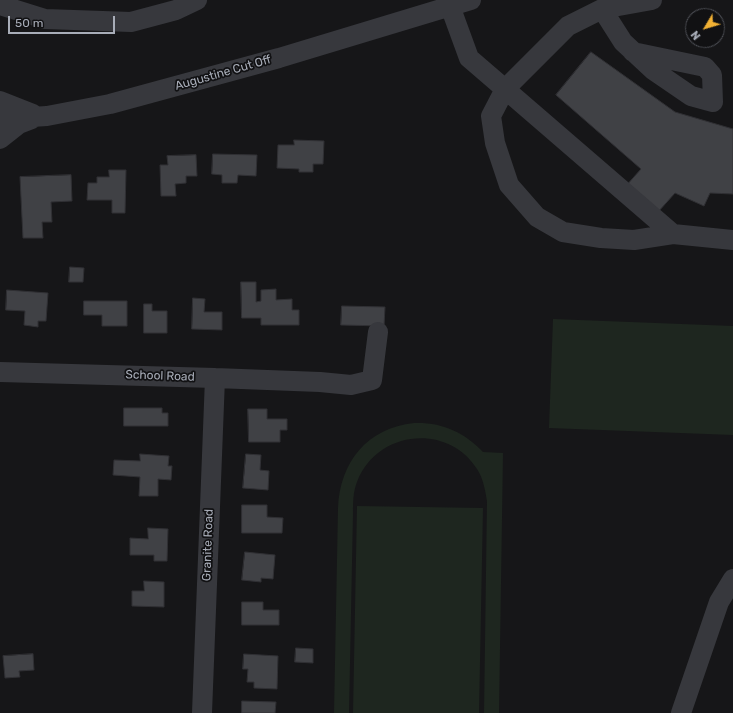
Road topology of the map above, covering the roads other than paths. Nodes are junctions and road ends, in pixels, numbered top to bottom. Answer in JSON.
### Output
{"nodes":[{"id":1,"x":197,"y":0,"type":"edge"},
{"id":2,"x":471,"y":0,"type":"edge"},
{"id":3,"x":652,"y":0,"type":"edge"},
{"id":4,"x":0,"y":5,"type":"edge"},
{"id":5,"x":444,"y":5,"type":"edge"},
{"id":6,"x":602,"y":9,"type":"junction"},
{"id":7,"x":633,"y":52,"type":"dead end"},
{"id":8,"x":505,"y":89,"type":"junction"},
{"id":9,"x":0,"y":101,"type":"edge"},
{"id":10,"x":38,"y":116,"type":"junction"},
{"id":11,"x":0,"y":119,"type":"edge"},
{"id":12,"x":0,"y":139,"type":"edge"},
{"id":13,"x":673,"y":234,"type":"junction"},
{"id":14,"x":733,"y":240,"type":"edge"},
{"id":15,"x":378,"y":332,"type":"dead end"},
{"id":16,"x":0,"y":372,"type":"edge"},
{"id":17,"x":214,"y":378,"type":"junction"},
{"id":18,"x":733,"y":579,"type":"edge"},
{"id":19,"x":202,"y":713,"type":"edge"},
{"id":20,"x":681,"y":713,"type":"edge"}],
"edges":[{"from":1,"to":4,"type":"street"},
{"from":2,"to":5,"type":"street","name":"Augustine Cut Off"},
{"from":3,"to":6,"type":"street"},
{"from":5,"to":8,"type":"street"},
{"from":5,"to":10,"type":"street","name":"Augustine Cut Off"},
{"from":6,"to":7,"type":"street"},
{"from":6,"to":8,"type":"street"},
{"from":8,"to":13,"type":"street"},
{"from":8,"to":13,"type":"street"},
{"from":9,"to":10,"type":"street"},
{"from":10,"to":11,"type":"street","name":"Augustine Cut Off"},
{"from":10,"to":12,"type":"street"},
{"from":13,"to":14,"type":"street"},
{"from":15,"to":17,"type":"street","name":"School Road"},
{"from":16,"to":17,"type":"street","name":"School Road"},
{"from":17,"to":19,"type":"street","name":"Granite Road"},
{"from":18,"to":20,"type":"street"}]}
